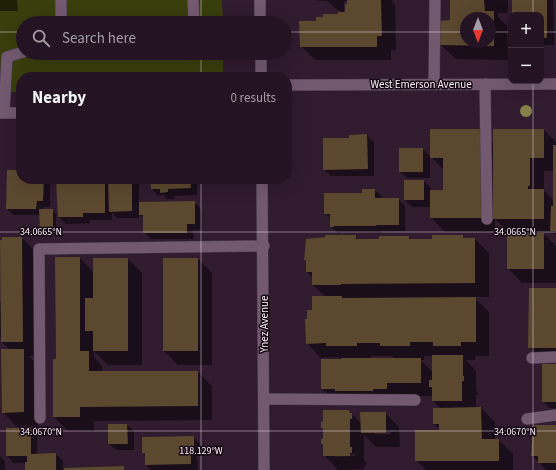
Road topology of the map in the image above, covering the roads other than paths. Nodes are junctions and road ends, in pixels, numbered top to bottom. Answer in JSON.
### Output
{"nodes":[{"id":1,"x":61,"y":0,"type":"edge"},
{"id":2,"x":193,"y":0,"type":"edge"},
{"id":3,"x":260,"y":0,"type":"edge"},
{"id":4,"x":435,"y":0,"type":"edge"},
{"id":5,"x":61,"y":16,"type":"edge"},
{"id":6,"x":194,"y":16,"type":"edge"},
{"id":7,"x":260,"y":16,"type":"edge"},
{"id":8,"x":16,"y":54,"type":"edge"},
{"id":9,"x":4,"y":58,"type":"edge"},
{"id":10,"x":261,"y":60,"type":"edge"},
{"id":11,"x":261,"y":72,"type":"edge"},
{"id":12,"x":434,"y":84,"type":"junction"},
{"id":13,"x":485,"y":84,"type":"junction"},
{"id":14,"x":556,"y":84,"type":"edge"},
{"id":15,"x":292,"y":85,"type":"edge"},
{"id":16,"x":2,"y":113,"type":"edge"},
{"id":17,"x":16,"y":113,"type":"edge"},
{"id":18,"x":262,"y":184,"type":"edge"},
{"id":19,"x":487,"y":219,"type":"dead end"},
{"id":20,"x":264,"y":246,"type":"junction"},
{"id":21,"x":556,"y":357,"type":"edge"},
{"id":22,"x":532,"y":358,"type":"dead end"},
{"id":23,"x":264,"y":399,"type":"junction"},
{"id":24,"x":415,"y":400,"type":"dead end"},
{"id":25,"x":556,"y":415,"type":"edge"},
{"id":26,"x":40,"y":418,"type":"dead end"},
{"id":27,"x":527,"y":419,"type":"dead end"},
{"id":28,"x":264,"y":470,"type":"edge"}],
"edges":[{"from":1,"to":5,"type":"street"},
{"from":2,"to":6,"type":"street"},
{"from":3,"to":7,"type":"street"},
{"from":4,"to":12,"type":"street"},
{"from":8,"to":9,"type":"street"},
{"from":9,"to":16,"type":"street"},
{"from":10,"to":11,"type":"street"},
{"from":12,"to":13,"type":"street","name":"West Emerson Avenue"},
{"from":12,"to":15,"type":"street","name":"West Emerson Avenue"},
{"from":13,"to":14,"type":"street","name":"West Emerson Avenue"},
{"from":13,"to":19,"type":"street"},
{"from":16,"to":17,"type":"street"},
{"from":18,"to":20,"type":"street","name":"Ynez Avenue"},
{"from":20,"to":23,"type":"street","name":"Ynez Avenue"},
{"from":20,"to":26,"type":"street"},
{"from":21,"to":22,"type":"street"},
{"from":23,"to":24,"type":"street"},
{"from":23,"to":28,"type":"street","name":"Ynez Avenue"},
{"from":25,"to":27,"type":"street"}]}
